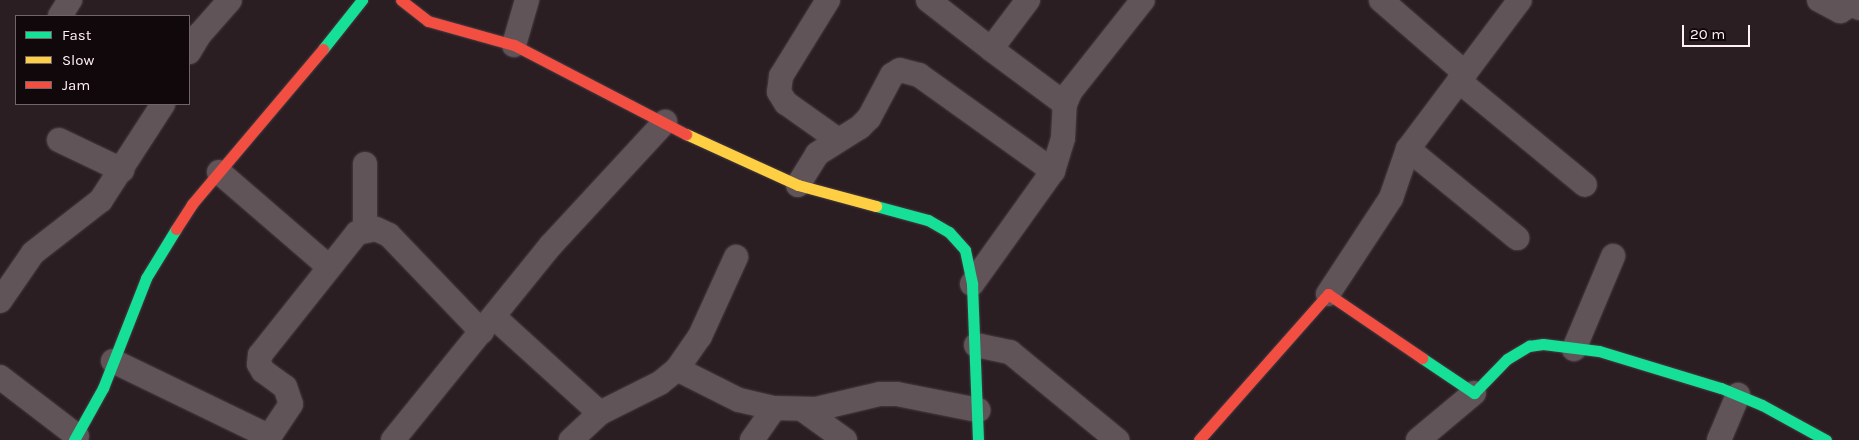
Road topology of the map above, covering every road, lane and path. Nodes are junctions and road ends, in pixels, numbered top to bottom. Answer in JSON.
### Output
{"nodes":[{"id":1,"x":70,"y":0,"type":"edge"},
{"id":2,"x":230,"y":0,"type":"edge"},
{"id":3,"x":362,"y":0,"type":"edge"},
{"id":4,"x":401,"y":0,"type":"edge"},
{"id":5,"x":527,"y":0,"type":"edge"},
{"id":6,"x":828,"y":0,"type":"edge"},
{"id":7,"x":928,"y":0,"type":"edge"},
{"id":8,"x":1028,"y":0,"type":"edge"},
{"id":9,"x":1142,"y":0,"type":"edge"},
{"id":10,"x":1381,"y":0,"type":"edge"},
{"id":11,"x":1520,"y":0,"type":"edge"},
{"id":12,"x":1819,"y":0,"type":"edge"},
{"id":13,"x":1856,"y":4,"type":"edge"},
{"id":14,"x":61,"y":15,"type":"edge"},
{"id":15,"x":514,"y":45,"type":"junction"},
{"id":16,"x":991,"y":49,"type":"junction"},
{"id":17,"x":190,"y":50,"type":"edge"},
{"id":18,"x":1462,"y":77,"type":"junction"},
{"id":19,"x":1065,"y":104,"type":"junction"},
{"id":20,"x":162,"y":105,"type":"edge"},
{"id":21,"x":665,"y":122,"type":"junction"},
{"id":22,"x":59,"y":140,"type":"dead end"},
{"id":23,"x":838,"y":140,"type":"junction"},
{"id":24,"x":1408,"y":148,"type":"junction"},
{"id":25,"x":365,"y":164,"type":"dead end"},
{"id":26,"x":122,"y":170,"type":"junction"},
{"id":27,"x":1053,"y":171,"type":"junction"},
{"id":28,"x":219,"y":172,"type":"junction"},
{"id":29,"x":798,"y":185,"type":"junction"},
{"id":30,"x":1585,"y":185,"type":"dead end"},
{"id":31,"x":365,"y":229,"type":"junction"},
{"id":32,"x":1517,"y":238,"type":"dead end"},
{"id":33,"x":1613,"y":256,"type":"dead end"},
{"id":34,"x":736,"y":257,"type":"dead end"},
{"id":35,"x":329,"y":267,"type":"junction"},
{"id":36,"x":972,"y":284,"type":"junction"},
{"id":37,"x":1328,"y":294,"type":"junction"},
{"id":38,"x":0,"y":301,"type":"edge"},
{"id":39,"x":488,"y":325,"type":"junction"},
{"id":40,"x":976,"y":345,"type":"junction"},
{"id":41,"x":1574,"y":348,"type":"junction"},
{"id":42,"x":113,"y":361,"type":"junction"},
{"id":43,"x":677,"y":369,"type":"junction"},
{"id":44,"x":0,"y":377,"type":"edge"},
{"id":45,"x":1474,"y":393,"type":"junction"},
{"id":46,"x":1738,"y":395,"type":"junction"},
{"id":47,"x":774,"y":408,"type":"junction"},
{"id":48,"x":802,"y":409,"type":"junction"},
{"id":49,"x":978,"y":410,"type":"junction"},
{"id":50,"x":600,"y":413,"type":"junction"},
{"id":51,"x":75,"y":438,"type":"edge"},
{"id":52,"x":268,"y":438,"type":"edge"},
{"id":53,"x":393,"y":440,"type":"edge"},
{"id":54,"x":571,"y":440,"type":"edge"},
{"id":55,"x":752,"y":440,"type":"edge"},
{"id":56,"x":845,"y":440,"type":"edge"},
{"id":57,"x":978,"y":440,"type":"edge"},
{"id":58,"x":1117,"y":440,"type":"edge"},
{"id":59,"x":1199,"y":440,"type":"edge"},
{"id":60,"x":1418,"y":440,"type":"edge"},
{"id":61,"x":1719,"y":440,"type":"edge"},
{"id":62,"x":1826,"y":440,"type":"edge"}],
"edges":[{"from":1,"to":14,"type":"street"},
{"from":2,"to":17,"type":"street"},
{"from":3,"to":28,"type":"street"},
{"from":4,"to":15,"type":"street"},
{"from":5,"to":15,"type":"street"},
{"from":6,"to":23,"type":"street"},
{"from":7,"to":16,"type":"street"},
{"from":8,"to":16,"type":"street"},
{"from":9,"to":19,"type":"street"},
{"from":10,"to":18,"type":"street"},
{"from":11,"to":18,"type":"street"},
{"from":12,"to":13,"type":"street"},
{"from":15,"to":21,"type":"street"},
{"from":16,"to":19,"type":"street"},
{"from":18,"to":24,"type":"street"},
{"from":18,"to":30,"type":"street"},
{"from":19,"to":27,"type":"street"},
{"from":20,"to":26,"type":"street"},
{"from":21,"to":29,"type":"street"},
{"from":21,"to":39,"type":"street"},
{"from":22,"to":26,"type":"street"},
{"from":23,"to":27,"type":"street"},
{"from":23,"to":29,"type":"street"},
{"from":24,"to":32,"type":"street"},
{"from":24,"to":37,"type":"street"},
{"from":25,"to":31,"type":"street"},
{"from":26,"to":38,"type":"street"},
{"from":27,"to":36,"type":"street"},
{"from":28,"to":35,"type":"street"},
{"from":28,"to":42,"type":"street"},
{"from":29,"to":36,"type":"street"},
{"from":31,"to":35,"type":"street"},
{"from":31,"to":39,"type":"street"},
{"from":33,"to":41,"type":"street"},
{"from":34,"to":43,"type":"street"},
{"from":35,"to":52,"type":"street"},
{"from":36,"to":40,"type":"street"},
{"from":37,"to":45,"type":"street"},
{"from":37,"to":59,"type":"street"},
{"from":39,"to":50,"type":"street"},
{"from":39,"to":53,"type":"street"},
{"from":40,"to":49,"type":"street"},
{"from":40,"to":58,"type":"street"},
{"from":41,"to":45,"type":"street"},
{"from":41,"to":46,"type":"street"},
{"from":42,"to":51,"type":"street"},
{"from":42,"to":52,"type":"street"},
{"from":43,"to":47,"type":"street"},
{"from":43,"to":50,"type":"street"},
{"from":44,"to":51,"type":"street"},
{"from":45,"to":60,"type":"street"},
{"from":46,"to":61,"type":"street"},
{"from":46,"to":62,"type":"street"},
{"from":47,"to":48,"type":"street"},
{"from":47,"to":55,"type":"street"},
{"from":48,"to":49,"type":"street"},
{"from":48,"to":56,"type":"street"},
{"from":49,"to":57,"type":"street"},
{"from":50,"to":54,"type":"street"}]}
